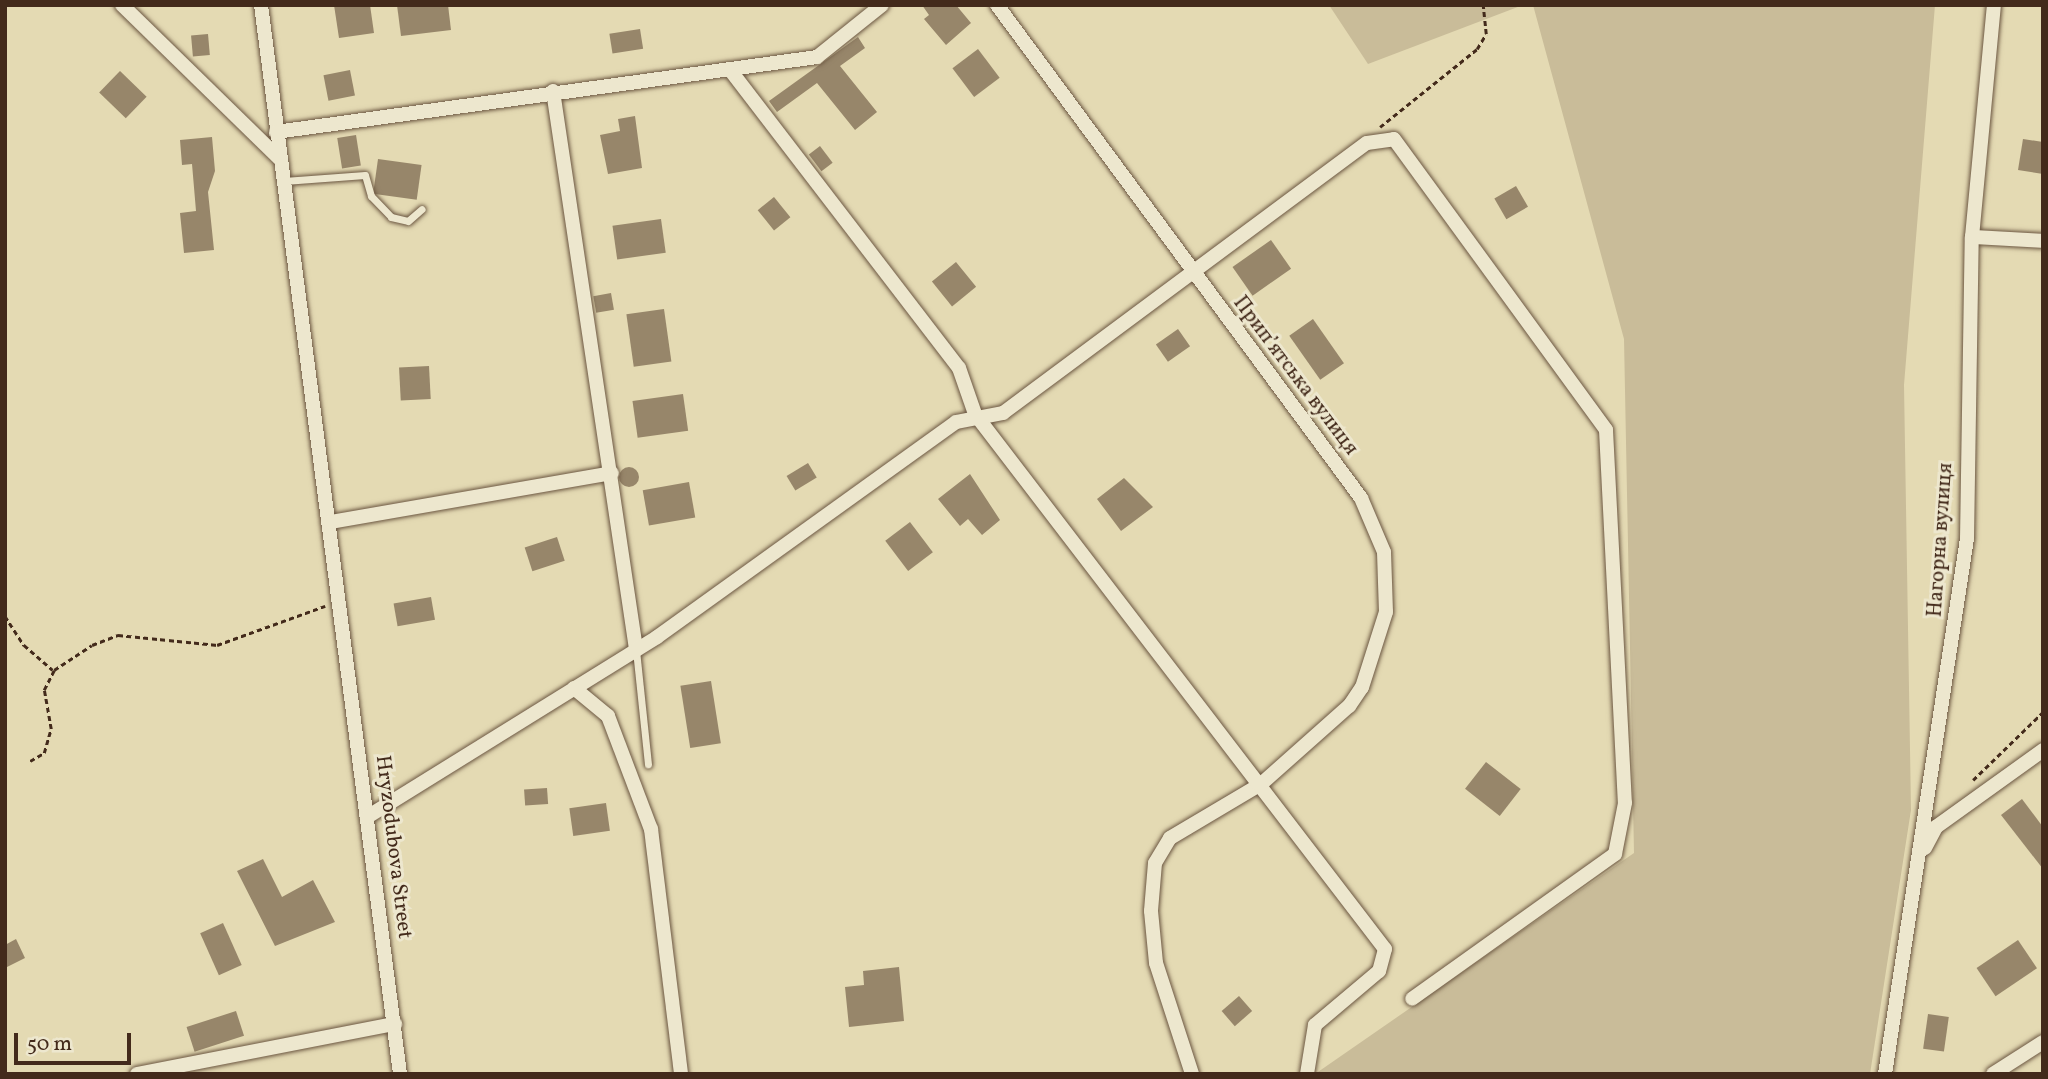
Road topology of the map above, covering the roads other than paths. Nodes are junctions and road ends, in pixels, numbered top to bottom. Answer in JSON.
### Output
{"nodes":[{"id":1,"x":122,"y":5,"type":"edge"},
{"id":2,"x":261,"y":5,"type":"edge"},
{"id":3,"x":882,"y":5,"type":"edge"},
{"id":4,"x":997,"y":5,"type":"edge"},
{"id":5,"x":1994,"y":5,"type":"edge"},
{"id":6,"x":731,"y":71,"type":"junction"},
{"id":7,"x":554,"y":91,"type":"junction"},
{"id":8,"x":276,"y":132,"type":"junction"},
{"id":9,"x":281,"y":159,"type":"junction"},
{"id":10,"x":284,"y":181,"type":"junction"},
{"id":11,"x":422,"y":208,"type":"dead end"},
{"id":12,"x":1972,"y":237,"type":"junction"},
{"id":13,"x":2043,"y":241,"type":"edge"},
{"id":14,"x":1193,"y":276,"type":"junction"},
{"id":15,"x":975,"y":415,"type":"junction"},
{"id":16,"x":612,"y":473,"type":"junction"},
{"id":17,"x":331,"y":522,"type":"junction"},
{"id":18,"x":636,"y":649,"type":"junction"},
{"id":19,"x":574,"y":688,"type":"junction"},
{"id":20,"x":2043,"y":751,"type":"edge"},
{"id":21,"x":648,"y":764,"type":"dead end"},
{"id":22,"x":1261,"y":784,"type":"junction"},
{"id":23,"x":367,"y":817,"type":"junction"},
{"id":24,"x":1919,"y":859,"type":"junction"},
{"id":25,"x":1412,"y":999,"type":"dead end"},
{"id":26,"x":395,"y":1024,"type":"junction"},
{"id":27,"x":2043,"y":1042,"type":"edge"},
{"id":28,"x":137,"y":1074,"type":"edge"},
{"id":29,"x":400,"y":1074,"type":"edge"},
{"id":30,"x":681,"y":1074,"type":"edge"},
{"id":31,"x":1192,"y":1074,"type":"edge"},
{"id":32,"x":1307,"y":1074,"type":"edge"},
{"id":33,"x":1885,"y":1074,"type":"edge"},
{"id":34,"x":1993,"y":1074,"type":"edge"}],
"edges":[{"from":1,"to":9,"type":"street"},
{"from":2,"to":8,"type":"street","name":"Hryzodubova Street"},
{"from":3,"to":6,"type":"street"},
{"from":4,"to":14,"type":"street","name":"Прип’ятська вулиця"},
{"from":5,"to":12,"type":"street","name":"Нагорна вулиця"},
{"from":6,"to":7,"type":"street"},
{"from":6,"to":15,"type":"street"},
{"from":7,"to":8,"type":"street"},
{"from":7,"to":16,"type":"street"},
{"from":8,"to":9,"type":"street","name":"Hryzodubova Street"},
{"from":9,"to":10,"type":"street","name":"Hryzodubova Street"},
{"from":10,"to":11,"type":"lane"},
{"from":10,"to":17,"type":"street","name":"Hryzodubova Street"},
{"from":12,"to":13,"type":"street"},
{"from":12,"to":24,"type":"street","name":"Нагорна вулиця"},
{"from":14,"to":15,"type":"street"},
{"from":14,"to":22,"type":"street","name":"Прип’ятська вулиця"},
{"from":14,"to":25,"type":"street"},
{"from":15,"to":18,"type":"street"},
{"from":15,"to":22,"type":"street"},
{"from":16,"to":17,"type":"street"},
{"from":16,"to":18,"type":"street"},
{"from":17,"to":23,"type":"street","name":"Hryzodubova Street"},
{"from":18,"to":19,"type":"street"},
{"from":18,"to":21,"type":"lane"},
{"from":19,"to":23,"type":"street"},
{"from":19,"to":30,"type":"street"},
{"from":20,"to":24,"type":"street"},
{"from":22,"to":31,"type":"street","name":"Прип’ятська вулиця"},
{"from":22,"to":32,"type":"street"},
{"from":23,"to":26,"type":"street","name":"Hryzodubova Street"},
{"from":24,"to":33,"type":"street","name":"Нагорна вулиця"},
{"from":26,"to":28,"type":"street"},
{"from":26,"to":29,"type":"street","name":"Hryzodubova Street"},
{"from":27,"to":34,"type":"street"}]}
